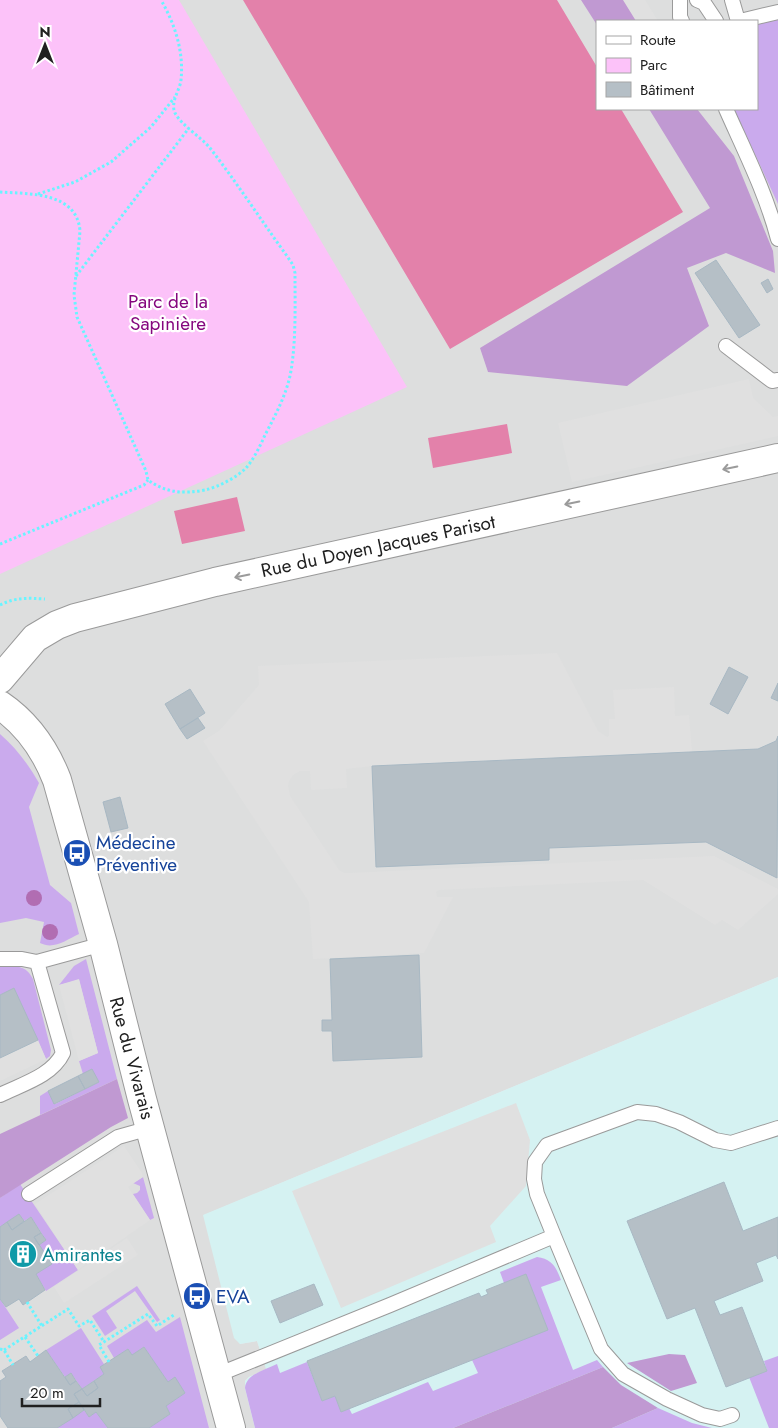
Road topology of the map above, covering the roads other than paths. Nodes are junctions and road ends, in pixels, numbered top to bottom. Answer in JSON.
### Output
{"nodes":[{"id":1,"x":680,"y":0,"type":"edge"},
{"id":2,"x":698,"y":0,"type":"edge"},
{"id":3,"x":732,"y":0,"type":"edge"},
{"id":4,"x":778,"y":12,"type":"edge"},
{"id":5,"x":682,"y":20,"type":"edge"},
{"id":6,"x":715,"y":20,"type":"edge"},
{"id":7,"x":739,"y":20,"type":"edge"},
{"id":8,"x":743,"y":20,"type":"edge"},
{"id":9,"x":726,"y":110,"type":"edge"},
{"id":10,"x":778,"y":239,"type":"edge"},
{"id":11,"x":726,"y":346,"type":"dead end"},
{"id":12,"x":778,"y":380,"type":"edge"},
{"id":13,"x":778,"y":458,"type":"edge"},
{"id":14,"x":0,"y":679,"type":"edge"},
{"id":15,"x":0,"y":706,"type":"edge"},
{"id":16,"x":103,"y":944,"type":"junction"},
{"id":17,"x":0,"y":959,"type":"edge"},
{"id":18,"x":37,"y":962,"type":"junction"},
{"id":19,"x":0,"y":1095,"type":"edge"},
{"id":20,"x":150,"y":1128,"type":"junction"},
{"id":21,"x":778,"y":1128,"type":"edge"},
{"id":22,"x":29,"y":1194,"type":"dead end"},
{"id":23,"x":554,"y":1236,"type":"junction"},
{"id":24,"x":217,"y":1375,"type":"junction"},
{"id":25,"x":732,"y":1415,"type":"dead end"},
{"id":26,"x":231,"y":1428,"type":"edge"}],
"edges":[{"from":1,"to":5,"type":"lane"},
{"from":2,"to":6,"type":"lane"},
{"from":3,"to":7,"type":"lane"},
{"from":4,"to":8,"type":"lane"},
{"from":9,"to":10,"type":"lane"},
{"from":11,"to":12,"type":"lane"},
{"from":13,"to":14,"type":"street","name":"Rue du Doyen Jacques Parisot","one_way":true},
{"from":15,"to":16,"type":"street","name":"Rue du Vivarais"},
{"from":16,"to":18,"type":"lane"},
{"from":16,"to":20,"type":"street","name":"Rue du Vivarais"},
{"from":17,"to":18,"type":"lane"},
{"from":18,"to":19,"type":"lane"},
{"from":20,"to":22,"type":"lane"},
{"from":20,"to":24,"type":"street","name":"Rue du Vivarais"},
{"from":21,"to":23,"type":"lane"},
{"from":23,"to":24,"type":"lane"},
{"from":23,"to":25,"type":"lane"},
{"from":24,"to":26,"type":"street","name":"Rue du Vivarais"}]}
